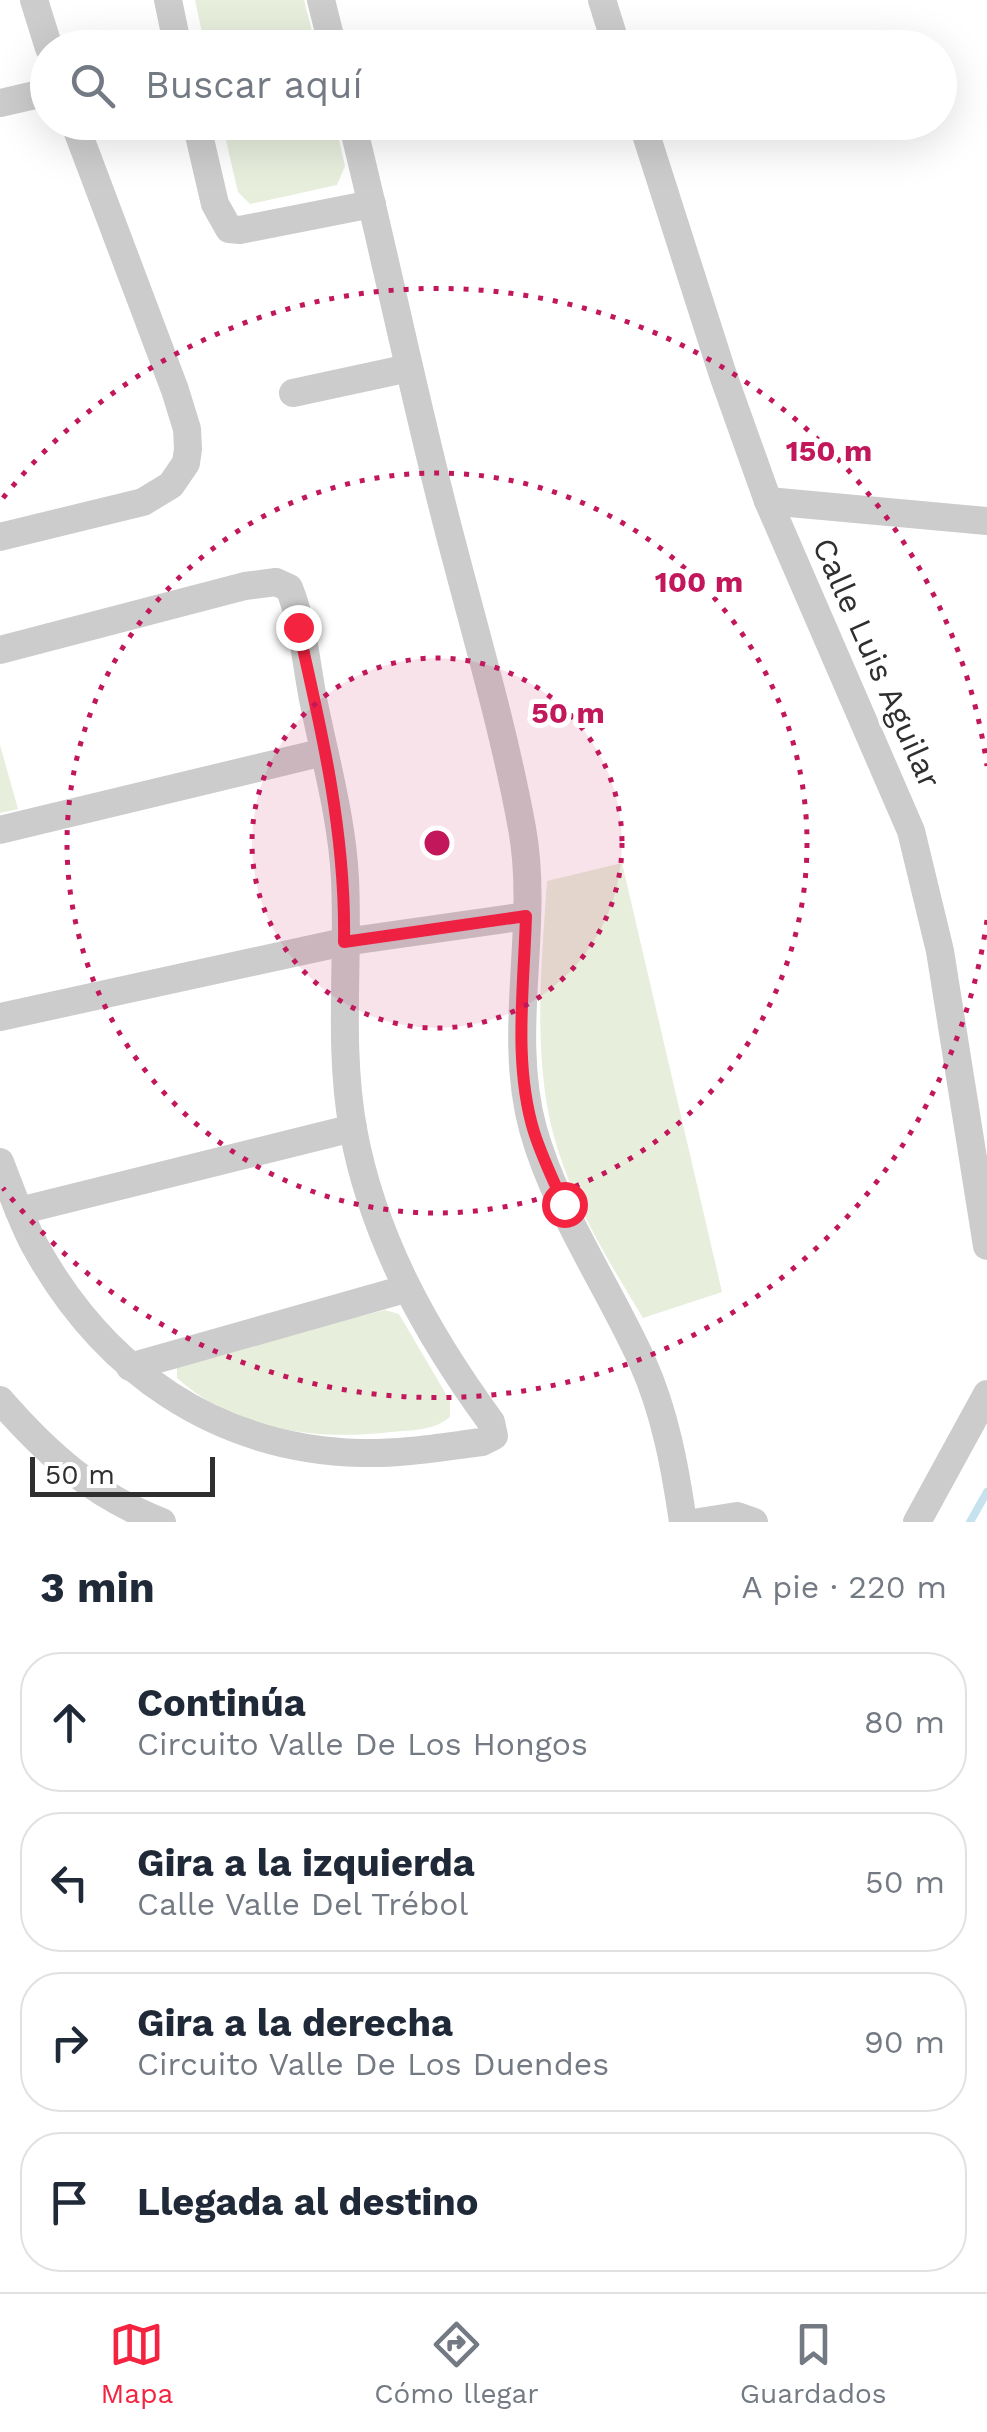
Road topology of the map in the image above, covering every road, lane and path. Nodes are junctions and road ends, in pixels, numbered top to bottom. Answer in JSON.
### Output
{"nodes":[{"id":1,"x":34,"y":0,"type":"edge"},
{"id":2,"x":168,"y":0,"type":"edge"},
{"id":3,"x":321,"y":0,"type":"edge"},
{"id":4,"x":602,"y":0,"type":"edge"},
{"id":5,"x":43,"y":30,"type":"edge"},
{"id":6,"x":174,"y":30,"type":"edge"},
{"id":7,"x":328,"y":30,"type":"edge"},
{"id":8,"x":611,"y":30,"type":"edge"},
{"id":9,"x":30,"y":96,"type":"edge"},
{"id":10,"x":0,"y":103,"type":"edge"},
{"id":11,"x":81,"y":140,"type":"edge"},
{"id":12,"x":200,"y":140,"type":"edge"},
{"id":13,"x":356,"y":140,"type":"edge"},
{"id":14,"x":648,"y":140,"type":"edge"},
{"id":15,"x":372,"y":204,"type":"junction"},
{"id":16,"x":409,"y":368,"type":"junction"},
{"id":17,"x":292,"y":393,"type":"dead end"},
{"id":18,"x":768,"y":501,"type":"junction"},
{"id":19,"x":987,"y":521,"type":"edge"},
{"id":20,"x":0,"y":537,"type":"edge"},
{"id":21,"x":0,"y":650,"type":"edge"},
{"id":22,"x":324,"y":752,"type":"junction"},
{"id":23,"x":0,"y":830,"type":"edge"},
{"id":24,"x":526,"y":916,"type":"junction"},
{"id":25,"x":344,"y":942,"type":"junction"},
{"id":26,"x":0,"y":1017,"type":"edge"},
{"id":27,"x":353,"y":1128,"type":"junction"},
{"id":28,"x":0,"y":1162,"type":"edge"},
{"id":29,"x":19,"y":1210,"type":"junction"},
{"id":30,"x":987,"y":1246,"type":"edge"},
{"id":31,"x":406,"y":1289,"type":"junction"},
{"id":32,"x":130,"y":1367,"type":"junction"},
{"id":33,"x":987,"y":1394,"type":"edge"},
{"id":34,"x":0,"y":1400,"type":"edge"},
{"id":35,"x":746,"y":1519,"type":"edge"},
{"id":36,"x":162,"y":1522,"type":"edge"},
{"id":37,"x":682,"y":1522,"type":"edge"},
{"id":38,"x":698,"y":1522,"type":"edge"},
{"id":39,"x":917,"y":1522,"type":"edge"}],
"edges":[{"from":1,"to":5,"type":"street"},
{"from":2,"to":6,"type":"street"},
{"from":3,"to":7,"type":"street"},
{"from":4,"to":8,"type":"street"},
{"from":9,"to":10,"type":"street"},
{"from":11,"to":20,"type":"street"},
{"from":12,"to":15,"type":"street"},
{"from":13,"to":15,"type":"street"},
{"from":14,"to":18,"type":"street","name":"Calle Luis Aguilar"},
{"from":15,"to":16,"type":"street"},
{"from":16,"to":17,"type":"street"},
{"from":16,"to":24,"type":"street"},
{"from":18,"to":19,"type":"street"},
{"from":18,"to":30,"type":"street","name":"Calle Luis Aguilar"},
{"from":21,"to":22,"type":"street"},
{"from":22,"to":23,"type":"street"},
{"from":22,"to":25,"type":"street"},
{"from":24,"to":25,"type":"street"},
{"from":24,"to":37,"type":"street"},
{"from":25,"to":26,"type":"street"},
{"from":25,"to":27,"type":"street"},
{"from":27,"to":29,"type":"street"},
{"from":27,"to":31,"type":"street"},
{"from":28,"to":29,"type":"street"},
{"from":29,"to":32,"type":"street"},
{"from":31,"to":32,"type":"street"},
{"from":31,"to":32,"type":"street"},
{"from":33,"to":39,"type":"street"},
{"from":34,"to":36,"type":"street"},
{"from":35,"to":38,"type":"street"}]}
